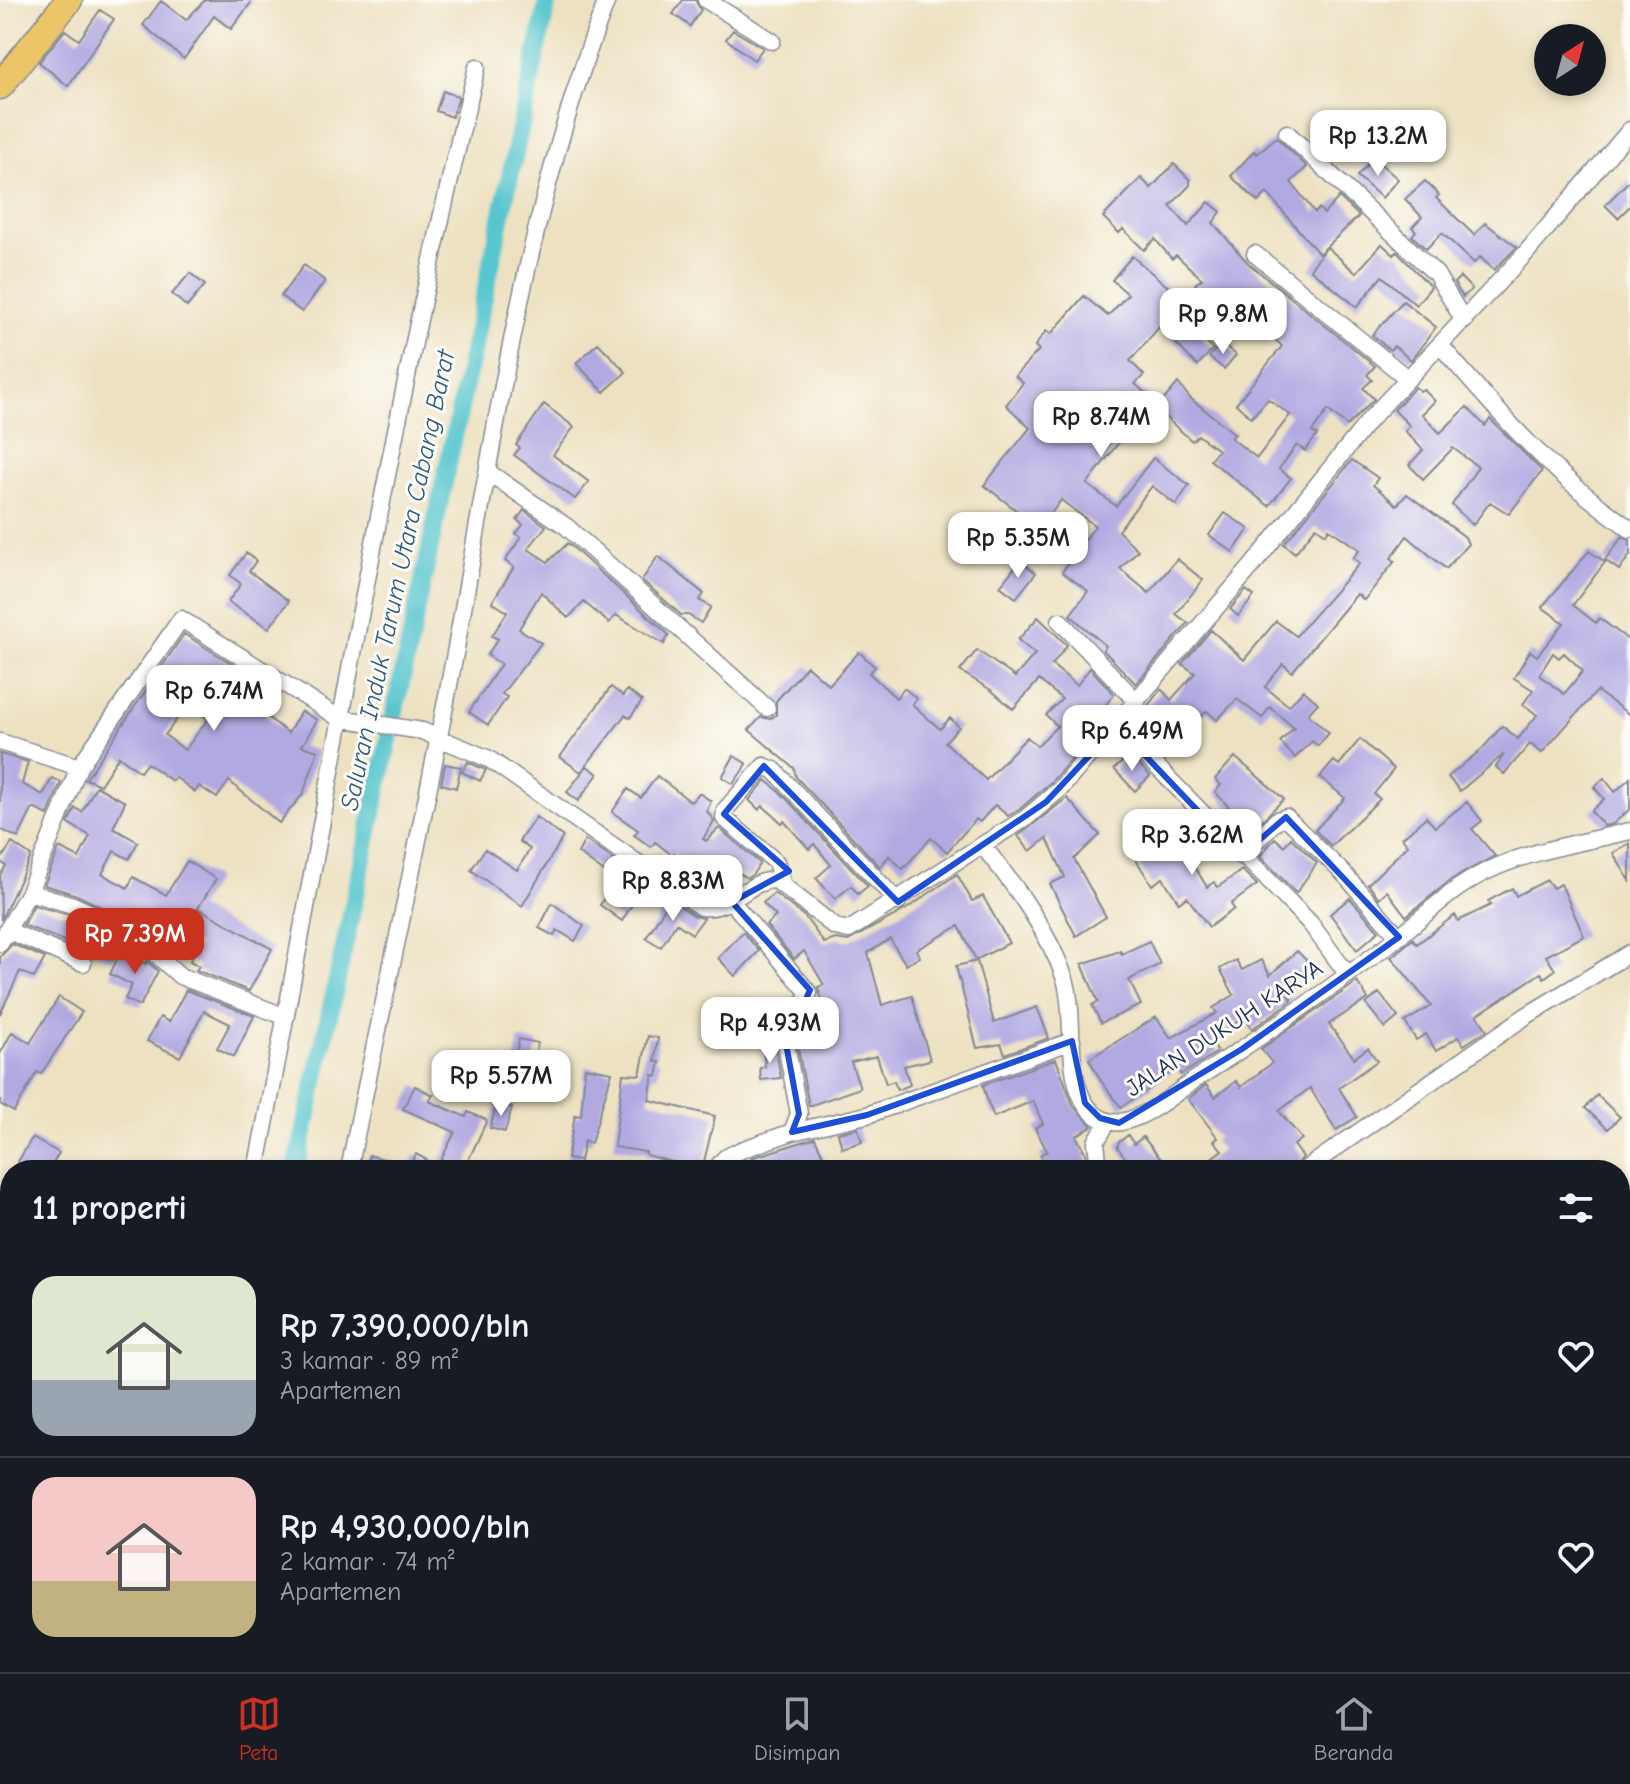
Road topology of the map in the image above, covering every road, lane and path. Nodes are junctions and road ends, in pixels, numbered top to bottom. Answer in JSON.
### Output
{"nodes":[{"id":1,"x":69,"y":0,"type":"edge"},
{"id":2,"x":607,"y":0,"type":"edge"},
{"id":3,"x":706,"y":0,"type":"edge"},
{"id":4,"x":772,"y":41,"type":"dead end"},
{"id":5,"x":477,"y":67,"type":"dead end"},
{"id":6,"x":0,"y":86,"type":"edge"},
{"id":7,"x":1630,"y":130,"type":"edge"},
{"id":8,"x":1287,"y":133,"type":"dead end"},
{"id":9,"x":1255,"y":254,"type":"dead end"},
{"id":10,"x":1464,"y":321,"type":"junction"},
{"id":11,"x":1440,"y":345,"type":"junction"},
{"id":12,"x":1408,"y":379,"type":"junction"},
{"id":13,"x":488,"y":472,"type":"junction"},
{"id":14,"x":1630,"y":529,"type":"edge"},
{"id":15,"x":1060,"y":621,"type":"dead end"},
{"id":16,"x":1137,"y":702,"type":"junction"},
{"id":17,"x":767,"y":708,"type":"dead end"},
{"id":18,"x":346,"y":718,"type":"junction"},
{"id":19,"x":1117,"y":726,"type":"junction"},
{"id":20,"x":440,"y":737,"type":"junction"},
{"id":21,"x":0,"y":742,"type":"edge"},
{"id":22,"x":79,"y":767,"type":"junction"},
{"id":23,"x":1630,"y":831,"type":"edge"},
{"id":24,"x":982,"y":845,"type":"junction"},
{"id":25,"x":1241,"y":856,"type":"junction"},
{"id":26,"x":782,"y":882,"type":"junction"},
{"id":27,"x":29,"y":892,"type":"junction"},
{"id":28,"x":732,"y":902,"type":"junction"},
{"id":29,"x":898,"y":902,"type":"junction"},
{"id":30,"x":3,"y":937,"type":"edge"},
{"id":31,"x":1399,"y":937,"type":"junction"},
{"id":32,"x":1630,"y":953,"type":"edge"},
{"id":33,"x":83,"y":963,"type":"dead end"},
{"id":34,"x":1348,"y":975,"type":"junction"},
{"id":35,"x":286,"y":1017,"type":"junction"},
{"id":36,"x":1072,"y":1041,"type":"junction"},
{"id":37,"x":1108,"y":1121,"type":"junction"},
{"id":38,"x":792,"y":1132,"type":"junction"},
{"id":39,"x":258,"y":1160,"type":"edge"},
{"id":40,"x":351,"y":1160,"type":"edge"},
{"id":41,"x":723,"y":1160,"type":"edge"},
{"id":42,"x":1098,"y":1160,"type":"edge"},
{"id":43,"x":1318,"y":1160,"type":"edge"}],
"edges":[{"from":1,"to":6,"type":"main road"},
{"from":2,"to":13,"type":"street"},
{"from":3,"to":4,"type":"street"},
{"from":5,"to":18,"type":"street"},
{"from":7,"to":10,"type":"street"},
{"from":8,"to":10,"type":"street"},
{"from":9,"to":12,"type":"street"},
{"from":10,"to":11,"type":"street"},
{"from":11,"to":12,"type":"street"},
{"from":11,"to":14,"type":"street"},
{"from":12,"to":16,"type":"street"},
{"from":13,"to":17,"type":"street"},
{"from":13,"to":20,"type":"street"},
{"from":15,"to":16,"type":"street"},
{"from":16,"to":19,"type":"street"},
{"from":18,"to":20,"type":"street"},
{"from":18,"to":22,"type":"street"},
{"from":18,"to":35,"type":"street"},
{"from":19,"to":24,"type":"street"},
{"from":19,"to":25,"type":"street"},
{"from":20,"to":28,"type":"street"},
{"from":20,"to":40,"type":"street"},
{"from":21,"to":22,"type":"street"},
{"from":22,"to":27,"type":"street"},
{"from":23,"to":31,"type":"street","name":"JALAN DUKUH KARYA"},
{"from":24,"to":29,"type":"street"},
{"from":24,"to":36,"type":"street","name":"JALAN DUKUH KARYA"},
{"from":25,"to":31,"type":"street"},
{"from":25,"to":34,"type":"street"},
{"from":26,"to":28,"type":"street"},
{"from":26,"to":29,"type":"street"},
{"from":26,"to":29,"type":"street"},
{"from":27,"to":30,"type":"street"},
{"from":27,"to":35,"type":"street"},
{"from":28,"to":38,"type":"street"},
{"from":30,"to":33,"type":"street"},
{"from":31,"to":34,"type":"street","name":"JALAN DUKUH KARYA"},
{"from":32,"to":43,"type":"street"},
{"from":34,"to":37,"type":"street","name":"JALAN DUKUH KARYA"},
{"from":35,"to":39,"type":"street"},
{"from":36,"to":37,"type":"street","name":"JALAN DUKUH KARYA"},
{"from":36,"to":38,"type":"street"},
{"from":37,"to":42,"type":"street"},
{"from":38,"to":41,"type":"street"}]}
